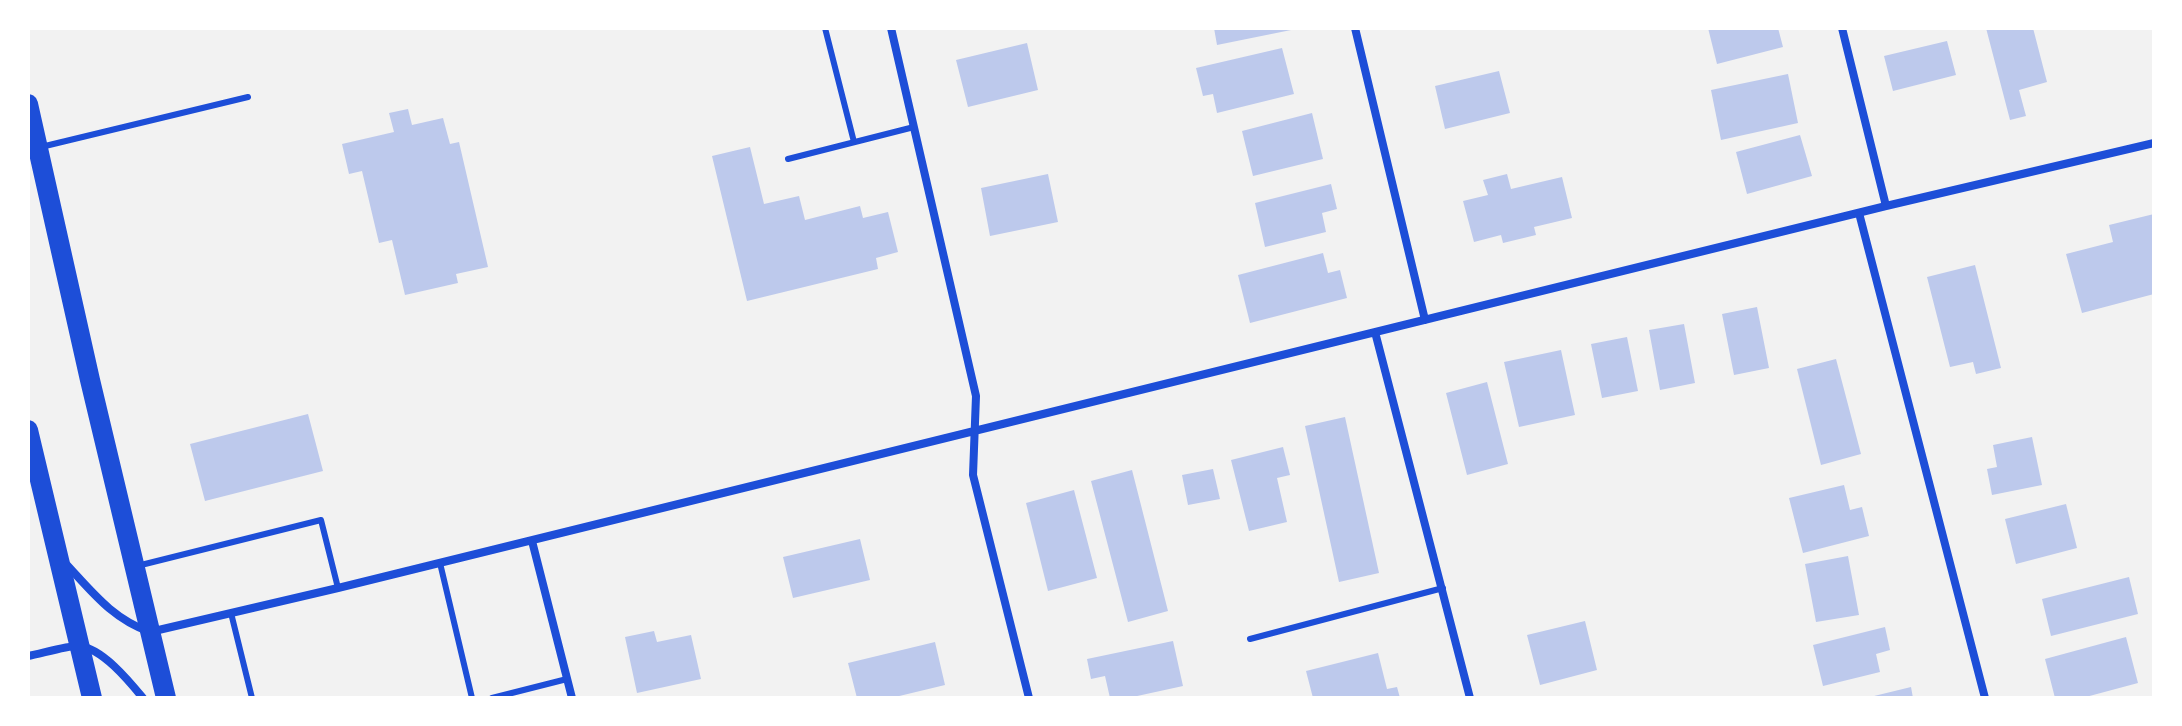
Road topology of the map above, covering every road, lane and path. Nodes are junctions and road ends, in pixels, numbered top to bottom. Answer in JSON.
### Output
{"nodes":[{"id":1,"x":825,"y":28,"type":"edge"},
{"id":2,"x":891,"y":28,"type":"edge"},
{"id":3,"x":1355,"y":28,"type":"edge"},
{"id":4,"x":1842,"y":28,"type":"edge"},
{"id":5,"x":248,"y":97,"type":"dead end"},
{"id":6,"x":28,"y":104,"type":"edge"},
{"id":7,"x":914,"y":127,"type":"junction"},
{"id":8,"x":854,"y":142,"type":"junction"},
{"id":9,"x":2154,"y":143,"type":"edge"},
{"id":10,"x":38,"y":148,"type":"junction"},
{"id":11,"x":788,"y":159,"type":"dead end"},
{"id":12,"x":1886,"y":206,"type":"junction"},
{"id":13,"x":1859,"y":213,"type":"junction"},
{"id":14,"x":1425,"y":320,"type":"junction"},
{"id":15,"x":1375,"y":332,"type":"junction"},
{"id":16,"x":28,"y":430,"type":"edge"},
{"id":17,"x":974,"y":432,"type":"junction"},
{"id":18,"x":532,"y":541,"type":"junction"},
{"id":19,"x":58,"y":555,"type":"junction"},
{"id":20,"x":440,"y":563,"type":"junction"},
{"id":21,"x":135,"y":566,"type":"junction"},
{"id":22,"x":338,"y":588,"type":"junction"},
{"id":23,"x":1443,"y":588,"type":"junction"},
{"id":24,"x":231,"y":613,"type":"junction"},
{"id":25,"x":150,"y":632,"type":"junction"},
{"id":26,"x":1250,"y":639,"type":"dead end"},
{"id":27,"x":79,"y":646,"type":"junction"},
{"id":28,"x":28,"y":656,"type":"edge"},
{"id":29,"x":567,"y":679,"type":"junction"},
{"id":30,"x":92,"y":698,"type":"edge"},
{"id":31,"x":143,"y":698,"type":"edge"},
{"id":32,"x":166,"y":698,"type":"edge"},
{"id":33,"x":252,"y":698,"type":"edge"},
{"id":34,"x":472,"y":698,"type":"edge"},
{"id":35,"x":492,"y":698,"type":"edge"},
{"id":36,"x":572,"y":698,"type":"edge"},
{"id":37,"x":1029,"y":698,"type":"edge"},
{"id":38,"x":1470,"y":698,"type":"edge"},
{"id":39,"x":1985,"y":698,"type":"edge"}],
"edges":[{"from":1,"to":8,"type":"lane"},
{"from":2,"to":7,"type":"street"},
{"from":3,"to":14,"type":"street"},
{"from":4,"to":12,"type":"street"},
{"from":5,"to":10,"type":"lane"},
{"from":6,"to":10,"type":"main road"},
{"from":7,"to":8,"type":"lane"},
{"from":7,"to":17,"type":"street"},
{"from":8,"to":11,"type":"lane"},
{"from":9,"to":12,"type":"street"},
{"from":10,"to":21,"type":"main road"},
{"from":12,"to":13,"type":"street"},
{"from":13,"to":14,"type":"street"},
{"from":13,"to":39,"type":"street"},
{"from":14,"to":15,"type":"street"},
{"from":15,"to":17,"type":"street"},
{"from":15,"to":23,"type":"street"},
{"from":16,"to":19,"type":"main road"},
{"from":17,"to":18,"type":"street"},
{"from":17,"to":37,"type":"street"},
{"from":18,"to":20,"type":"street"},
{"from":18,"to":29,"type":"street"},
{"from":19,"to":25,"type":"street"},
{"from":19,"to":27,"type":"main road"},
{"from":20,"to":22,"type":"street"},
{"from":20,"to":34,"type":"lane"},
{"from":21,"to":22,"type":"lane"},
{"from":21,"to":25,"type":"main road"},
{"from":22,"to":24,"type":"street"},
{"from":23,"to":26,"type":"lane"},
{"from":23,"to":38,"type":"street"},
{"from":24,"to":25,"type":"street"},
{"from":24,"to":33,"type":"lane"},
{"from":25,"to":32,"type":"main road"},
{"from":27,"to":28,"type":"street"},
{"from":27,"to":30,"type":"main road"},
{"from":27,"to":31,"type":"street"},
{"from":29,"to":35,"type":"lane"},
{"from":29,"to":36,"type":"street"}]}
